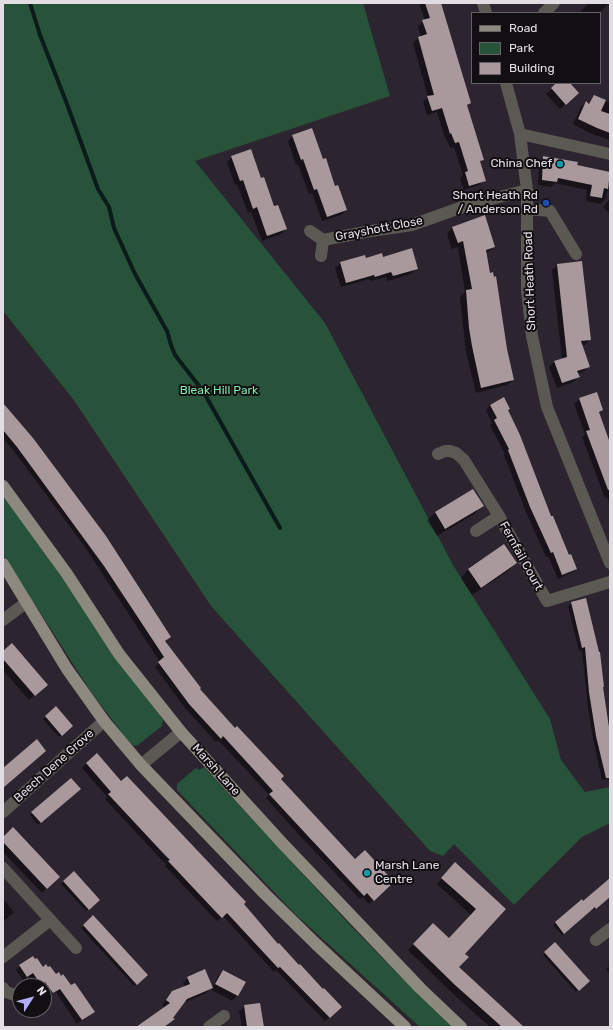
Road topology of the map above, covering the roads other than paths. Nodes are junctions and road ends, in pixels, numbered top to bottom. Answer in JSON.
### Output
{"nodes":[{"id":1,"x":554,"y":3,"type":"edge"},
{"id":2,"x":545,"y":12,"type":"edge"},
{"id":3,"x":506,"y":84,"type":"edge"},
{"id":4,"x":520,"y":134,"type":"junction"},
{"id":5,"x":610,"y":154,"type":"edge"},
{"id":6,"x":527,"y":190,"type":"junction"},
{"id":7,"x":527,"y":209,"type":"junction"},
{"id":8,"x":310,"y":231,"type":"dead end"},
{"id":9,"x":322,"y":240,"type":"junction"},
{"id":10,"x":576,"y":254,"type":"dead end"},
{"id":11,"x":321,"y":256,"type":"dead end"},
{"id":12,"x":438,"y":454,"type":"dead end"},
{"id":13,"x":3,"y":486,"type":"edge"},
{"id":14,"x":499,"y":516,"type":"junction"},
{"id":15,"x":476,"y":532,"type":"dead end"},
{"id":16,"x":610,"y":563,"type":"edge"},
{"id":17,"x":3,"y":564,"type":"edge"},
{"id":18,"x":610,"y":582,"type":"edge"},
{"id":19,"x":27,"y":602,"type":"junction"},
{"id":20,"x":3,"y":620,"type":"edge"},
{"id":21,"x":104,"y":721,"type":"junction"},
{"id":22,"x":181,"y":732,"type":"junction"},
{"id":23,"x":141,"y":765,"type":"junction"},
{"id":24,"x":3,"y":812,"type":"edge"},
{"id":25,"x":3,"y":868,"type":"edge"},
{"id":26,"x":50,"y":920,"type":"junction"},
{"id":27,"x":610,"y":929,"type":"edge"},
{"id":28,"x":596,"y":940,"type":"dead end"},
{"id":29,"x":76,"y":948,"type":"dead end"},
{"id":30,"x":3,"y":957,"type":"edge"},
{"id":31,"x":3,"y":988,"type":"edge"},
{"id":32,"x":12,"y":994,"type":"edge"},
{"id":33,"x":224,"y":1016,"type":"dead end"},
{"id":34,"x":209,"y":1027,"type":"edge"},
{"id":35,"x":405,"y":1027,"type":"edge"},
{"id":36,"x":461,"y":1027,"type":"edge"}],
"edges":[{"from":1,"to":2,"type":"street"},
{"from":3,"to":4,"type":"street","name":"Short Heath Road"},
{"from":4,"to":5,"type":"street"},
{"from":4,"to":6,"type":"street","name":"Short Heath Road"},
{"from":6,"to":7,"type":"street","name":"Short Heath Road"},
{"from":6,"to":9,"type":"street","name":"Grayshott Close"},
{"from":7,"to":10,"type":"street"},
{"from":7,"to":16,"type":"street","name":"Short Heath Road"},
{"from":8,"to":9,"type":"street","name":"Grayshott Close"},
{"from":9,"to":11,"type":"street","name":"Grayshott Close"},
{"from":12,"to":14,"type":"street","name":"Fernfail Court"},
{"from":13,"to":22,"type":"main road","name":"Marsh Lane"},
{"from":14,"to":15,"type":"street","name":"Fernfail Court"},
{"from":14,"to":18,"type":"street","name":"Fernfail Court"},
{"from":17,"to":19,"type":"main road"},
{"from":19,"to":20,"type":"street"},
{"from":19,"to":21,"type":"main road"},
{"from":21,"to":23,"type":"main road"},
{"from":21,"to":24,"type":"street","name":"Beech Dene Grove"},
{"from":22,"to":23,"type":"street"},
{"from":22,"to":36,"type":"main road","name":"Marsh Lane"},
{"from":23,"to":35,"type":"main road"},
{"from":25,"to":26,"type":"street"},
{"from":26,"to":29,"type":"street"},
{"from":26,"to":30,"type":"street"},
{"from":27,"to":28,"type":"street"},
{"from":31,"to":32,"type":"street"},
{"from":33,"to":34,"type":"street"}]}
